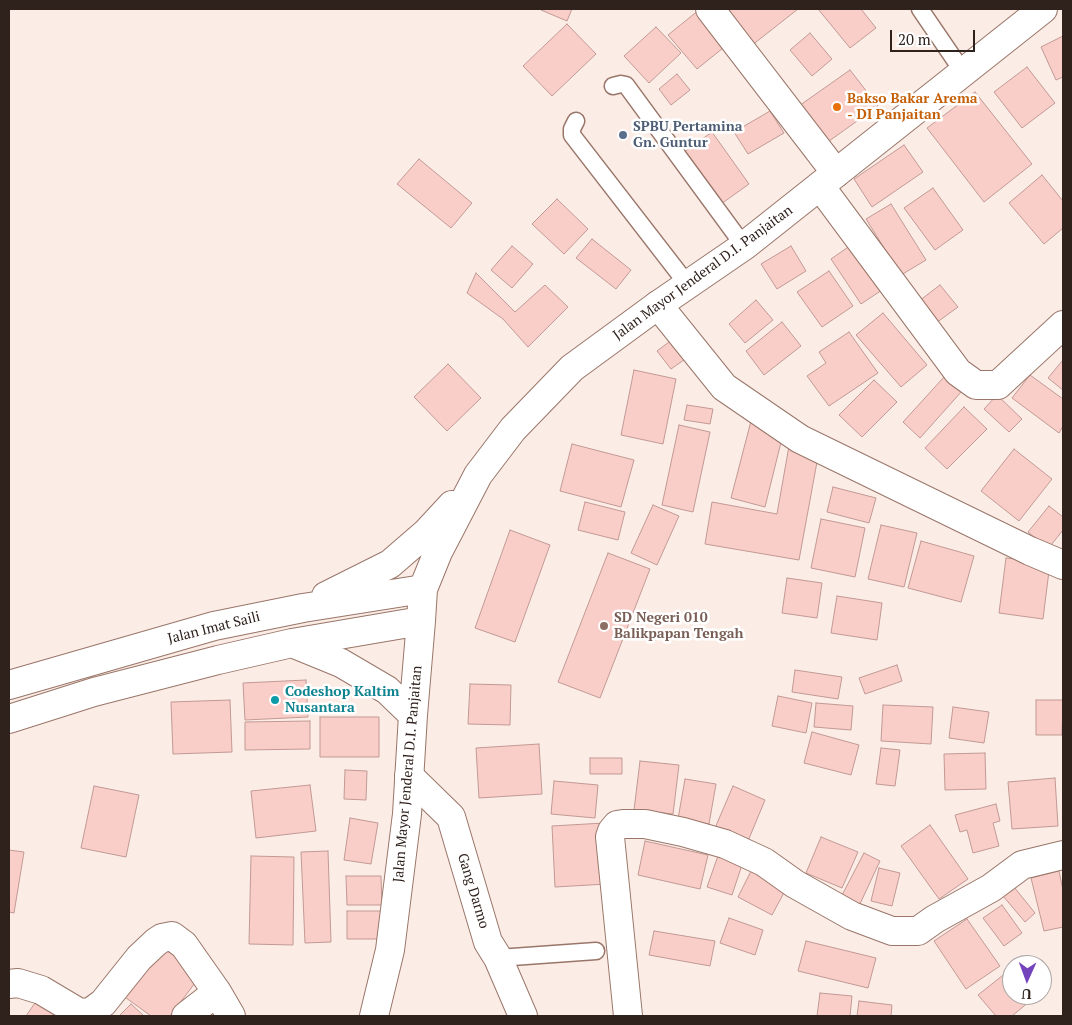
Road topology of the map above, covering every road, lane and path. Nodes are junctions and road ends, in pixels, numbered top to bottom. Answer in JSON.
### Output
{"nodes":[{"id":1,"x":710,"y":9,"type":"edge"},
{"id":2,"x":920,"y":9,"type":"edge"},
{"id":3,"x":1043,"y":9,"type":"edge"},
{"id":4,"x":963,"y":72,"type":"junction"},
{"id":5,"x":613,"y":86,"type":"dead end"},
{"id":6,"x":576,"y":121,"type":"dead end"},
{"id":7,"x":828,"y":180,"type":"junction"},
{"id":8,"x":744,"y":246,"type":"junction"},
{"id":9,"x":688,"y":285,"type":"junction"},
{"id":10,"x":658,"y":305,"type":"junction"},
{"id":11,"x":1063,"y":325,"type":"edge"},
{"id":12,"x":478,"y":475,"type":"junction"},
{"id":13,"x":1063,"y":565,"type":"edge"},
{"id":14,"x":423,"y":589,"type":"junction"},
{"id":15,"x":303,"y":608,"type":"junction"},
{"id":16,"x":421,"y":620,"type":"junction"},
{"id":17,"x":292,"y":643,"type":"junction"},
{"id":18,"x":9,"y":685,"type":"edge"},
{"id":19,"x":413,"y":715,"type":"junction"},
{"id":20,"x":9,"y":719,"type":"edge"},
{"id":21,"x":409,"y":776,"type":"junction"},
{"id":22,"x":1063,"y":855,"type":"edge"},
{"id":23,"x":596,"y":952,"type":"dead end"},
{"id":24,"x":498,"y":958,"type":"junction"},
{"id":25,"x":9,"y":984,"type":"edge"},
{"id":26,"x":217,"y":992,"type":"junction"},
{"id":27,"x":186,"y":1016,"type":"edge"},
{"id":28,"x":231,"y":1016,"type":"edge"},
{"id":29,"x":374,"y":1016,"type":"edge"},
{"id":30,"x":523,"y":1016,"type":"edge"},
{"id":31,"x":628,"y":1016,"type":"edge"}],
"edges":[{"from":1,"to":7,"type":"main road"},
{"from":2,"to":4,"type":"lane"},
{"from":3,"to":4,"type":"main road","name":"Jalan Mayor Jenderal D.I. Panjaitan"},
{"from":4,"to":7,"type":"main road","name":"Jalan Mayor Jenderal D.I. Panjaitan"},
{"from":5,"to":8,"type":"lane"},
{"from":6,"to":9,"type":"lane"},
{"from":7,"to":8,"type":"main road","name":"Jalan Mayor Jenderal D.I. Panjaitan"},
{"from":7,"to":11,"type":"main road"},
{"from":8,"to":9,"type":"main road","name":"Jalan Mayor Jenderal D.I. Panjaitan"},
{"from":9,"to":10,"type":"main road","name":"Jalan Mayor Jenderal D.I. Panjaitan"},
{"from":10,"to":12,"type":"main road","name":"Jalan Mayor Jenderal D.I. Panjaitan"},
{"from":10,"to":13,"type":"main road"},
{"from":12,"to":14,"type":"main road","name":"Jalan Mayor Jenderal D.I. Panjaitan"},
{"from":12,"to":15,"type":"main road"},
{"from":14,"to":15,"type":"main road","name":"Jalan Imat Saili"},
{"from":14,"to":16,"type":"main road","name":"Jalan Mayor Jenderal D.I. Panjaitan"},
{"from":15,"to":18,"type":"main road","name":"Jalan Imat Saili"},
{"from":16,"to":17,"type":"main road"},
{"from":16,"to":19,"type":"main road","name":"Jalan Mayor Jenderal D.I. Panjaitan"},
{"from":17,"to":19,"type":"main road"},
{"from":17,"to":20,"type":"main road"},
{"from":19,"to":21,"type":"main road","name":"Jalan Mayor Jenderal D.I. Panjaitan"},
{"from":21,"to":24,"type":"main road","name":"Gang Darmo"},
{"from":21,"to":29,"type":"main road","name":"Jalan Mayor Jenderal D.I. Panjaitan"},
{"from":22,"to":31,"type":"main road"},
{"from":23,"to":24,"type":"lane"},
{"from":24,"to":30,"type":"main road","name":"Gang Darmo"},
{"from":25,"to":26,"type":"main road"},
{"from":26,"to":27,"type":"main road"},
{"from":26,"to":28,"type":"main road"}]}
